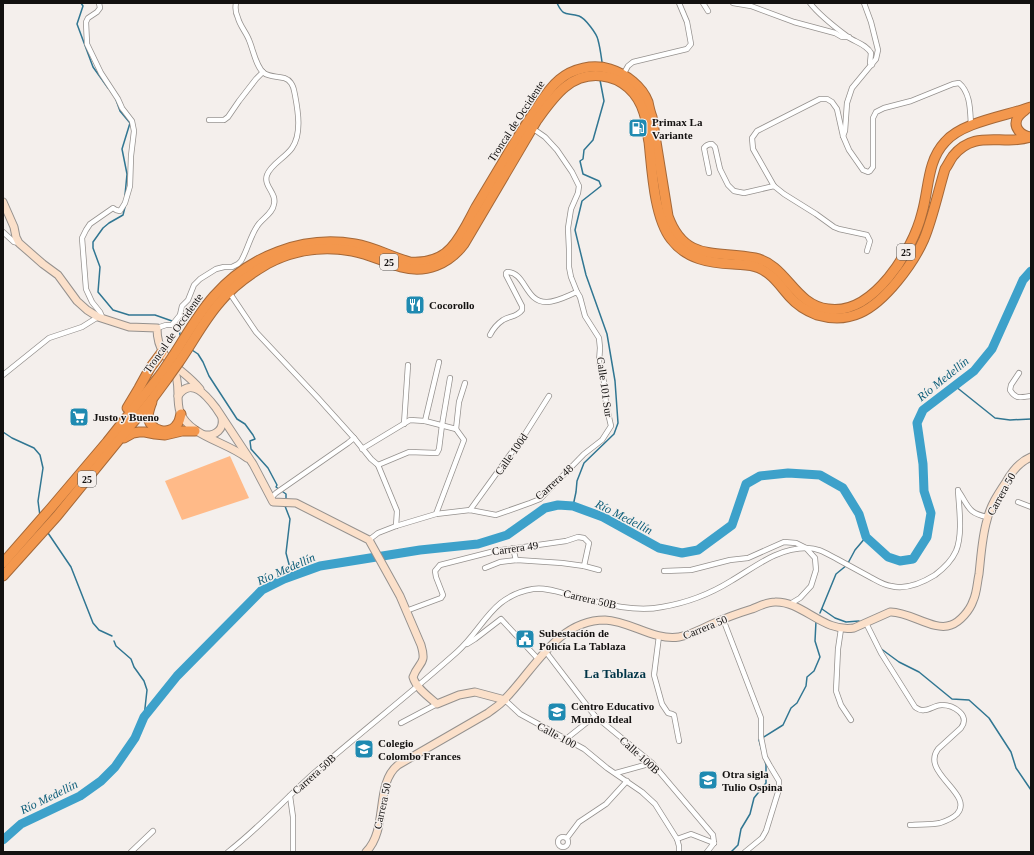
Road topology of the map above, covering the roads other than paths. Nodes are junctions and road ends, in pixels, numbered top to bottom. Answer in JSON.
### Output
{"nodes":[{"id":1,"x":99,"y":3,"type":"edge"},
{"id":2,"x":236,"y":3,"type":"edge"},
{"id":3,"x":679,"y":3,"type":"edge"},
{"id":4,"x":703,"y":3,"type":"edge"},
{"id":5,"x":733,"y":3,"type":"edge"},
{"id":6,"x":810,"y":3,"type":"edge"},
{"id":7,"x":864,"y":3,"type":"edge"},
{"id":8,"x":708,"y":11,"type":"dead end"},
{"id":9,"x":849,"y":37,"type":"junction"},
{"id":10,"x":872,"y":65,"type":"junction"},
{"id":11,"x":263,"y":72,"type":"junction"},
{"id":12,"x":623,"y":75,"type":"junction"},
{"id":13,"x":1029,"y":108,"type":"edge"},
{"id":14,"x":209,"y":120,"type":"dead end"},
{"id":15,"x":971,"y":125,"type":"junction"},
{"id":16,"x":532,"y":128,"type":"junction"},
{"id":17,"x":843,"y":136,"type":"junction"},
{"id":18,"x":1031,"y":137,"type":"edge"},
{"id":19,"x":709,"y":173,"type":"dead end"},
{"id":20,"x":774,"y":186,"type":"junction"},
{"id":21,"x":3,"y":202,"type":"edge"},
{"id":22,"x":3,"y":232,"type":"edge"},
{"id":23,"x":19,"y":243,"type":"junction"},
{"id":24,"x":867,"y":251,"type":"dead end"},
{"id":25,"x":229,"y":292,"type":"junction"},
{"id":26,"x":577,"y":292,"type":"junction"},
{"id":27,"x":101,"y":318,"type":"junction"},
{"id":28,"x":157,"y":328,"type":"junction"},
{"id":29,"x":490,"y":335,"type":"dead end"},
{"id":30,"x":162,"y":352,"type":"junction"},
{"id":31,"x":175,"y":361,"type":"junction"},
{"id":32,"x":439,"y":362,"type":"dead end"},
{"id":33,"x":408,"y":365,"type":"dead end"},
{"id":34,"x":1019,"y":373,"type":"dead end"},
{"id":35,"x":3,"y":375,"type":"edge"},
{"id":36,"x":164,"y":376,"type":"junction"},
{"id":37,"x":450,"y":378,"type":"dead end"},
{"id":38,"x":465,"y":383,"type":"dead end"},
{"id":39,"x":203,"y":393,"type":"junction"},
{"id":40,"x":178,"y":396,"type":"junction"},
{"id":41,"x":549,"y":396,"type":"dead end"},
{"id":42,"x":1031,"y":396,"type":"edge"},
{"id":43,"x":153,"y":398,"type":"junction"},
{"id":44,"x":181,"y":414,"type":"junction"},
{"id":45,"x":222,"y":416,"type":"junction"},
{"id":46,"x":425,"y":421,"type":"junction"},
{"id":47,"x":404,"y":424,"type":"junction"},
{"id":48,"x":442,"y":425,"type":"junction"},
{"id":49,"x":611,"y":426,"type":"joint"},
{"id":50,"x":456,"y":429,"type":"junction"},
{"id":51,"x":195,"y":431,"type":"junction"},
{"id":52,"x":205,"y":435,"type":"junction"},
{"id":53,"x":354,"y":438,"type":"junction"},
{"id":54,"x":112,"y":448,"type":"junction"},
{"id":55,"x":362,"y":449,"type":"junction"},
{"id":56,"x":1031,"y":457,"type":"edge"},
{"id":57,"x":253,"y":464,"type":"junction"},
{"id":58,"x":378,"y":465,"type":"junction"},
{"id":59,"x":84,"y":468,"type":"junction"},
{"id":60,"x":274,"y":495,"type":"junction"},
{"id":61,"x":1018,"y":502,"type":"dead end"},
{"id":62,"x":1031,"y":507,"type":"edge"},
{"id":63,"x":470,"y":510,"type":"junction"},
{"id":64,"x":436,"y":514,"type":"junction"},
{"id":65,"x":988,"y":517,"type":"junction"},
{"id":66,"x":396,"y":526,"type":"junction"},
{"id":67,"x":369,"y":540,"type":"junction"},
{"id":68,"x":513,"y":548,"type":"junction"},
{"id":69,"x":806,"y":548,"type":"junction"},
{"id":70,"x":516,"y":560,"type":"junction"},
{"id":71,"x":3,"y":563,"type":"edge"},
{"id":72,"x":584,"y":566,"type":"junction"},
{"id":73,"x":485,"y":568,"type":"dead end"},
{"id":74,"x":599,"y":570,"type":"dead end"},
{"id":75,"x":664,"y":571,"type":"dead end"},
{"id":76,"x":3,"y":576,"type":"edge"},
{"id":77,"x":790,"y":604,"type":"junction"},
{"id":78,"x":406,"y":611,"type":"junction"},
{"id":79,"x":723,"y":620,"type":"junction"},
{"id":80,"x":866,"y":623,"type":"junction"},
{"id":81,"x":841,"y":629,"type":"junction"},
{"id":82,"x":659,"y":636,"type":"junction"},
{"id":83,"x":465,"y":645,"type":"junction"},
{"id":84,"x":546,"y":652,"type":"junction"},
{"id":85,"x":539,"y":660,"type":"junction"},
{"id":86,"x":417,"y":686,"type":"junction"},
{"id":87,"x":505,"y":700,"type":"junction"},
{"id":88,"x":437,"y":704,"type":"junction"},
{"id":89,"x":595,"y":716,"type":"junction"},
{"id":90,"x":851,"y":720,"type":"dead end"},
{"id":91,"x":401,"y":723,"type":"dead end"},
{"id":92,"x":566,"y":739,"type":"junction"},
{"id":93,"x":679,"y":741,"type":"dead end"},
{"id":94,"x":652,"y":763,"type":"junction"},
{"id":95,"x":616,"y":773,"type":"junction"},
{"id":96,"x":627,"y":781,"type":"junction"},
{"id":97,"x":290,"y":796,"type":"junction"},
{"id":98,"x":910,"y":825,"type":"dead end"},
{"id":99,"x":153,"y":831,"type":"dead end"},
{"id":100,"x":567,"y":838,"type":"dead end"},
{"id":101,"x":677,"y":839,"type":"junction"},
{"id":102,"x":714,"y":843,"type":"junction"},
{"id":103,"x":369,"y":851,"type":"edge"},
{"id":104,"x":131,"y":852,"type":"edge"},
{"id":105,"x":228,"y":852,"type":"edge"},
{"id":106,"x":293,"y":852,"type":"edge"},
{"id":107,"x":679,"y":852,"type":"edge"},
{"id":108,"x":707,"y":852,"type":"edge"},
{"id":109,"x":745,"y":852,"type":"edge"}],
"edges":[{"from":1,"to":27,"type":"street"},
{"from":2,"to":11,"type":"street"},
{"from":3,"to":12,"type":"street"},
{"from":4,"to":8,"type":"street"},
{"from":5,"to":9,"type":"street"},
{"from":6,"to":9,"type":"street"},
{"from":7,"to":10,"type":"street"},
{"from":9,"to":10,"type":"street"},
{"from":10,"to":17,"type":"street"},
{"from":11,"to":14,"type":"street"},
{"from":11,"to":28,"type":"street"},
{"from":12,"to":15,"type":"highway","name":"Troncal de Occidente","number":"25"},
{"from":12,"to":31,"type":"highway","name":"Troncal de Occidente","number":"25"},
{"from":13,"to":15,"type":"highway","name":"Troncal de Occidente","number":"25"},
{"from":13,"to":18,"type":"highway"},
{"from":15,"to":17,"type":"street"},
{"from":16,"to":18,"type":"highway","name":"Troncal de Occidente","number":"25"},
{"from":16,"to":25,"type":"highway","name":"Troncal de Occidente","number":"25"},
{"from":16,"to":26,"type":"street","name":"Calle 101 Sur"},
{"from":17,"to":20,"type":"street"},
{"from":19,"to":20,"type":"street"},
{"from":20,"to":24,"type":"street"},
{"from":21,"to":23,"type":"street"},
{"from":22,"to":23,"type":"street"},
{"from":23,"to":27,"type":"street"},
{"from":25,"to":31,"type":"highway","name":"Troncal de Occidente","number":"25"},
{"from":25,"to":53,"type":"street"},
{"from":26,"to":29,"type":"street"},
{"from":26,"to":49,"type":"street","name":"Calle 101 Sur"},
{"from":27,"to":28,"type":"street"},
{"from":27,"to":35,"type":"street"},
{"from":28,"to":30,"type":"street"},
{"from":30,"to":31,"type":"street"},
{"from":30,"to":59,"type":"highway"},
{"from":31,"to":36,"type":"highway","name":"Troncal de Occidente","number":"25","bridge":true},
{"from":31,"to":39,"type":"street"},
{"from":31,"to":40,"type":"street"},
{"from":32,"to":46,"type":"street"},
{"from":33,"to":47,"type":"street"},
{"from":34,"to":42,"type":"street"},
{"from":36,"to":43,"type":"highway","name":"Troncal de Occidente","number":"25"},
{"from":36,"to":59,"type":"highway","name":"Troncal de Occidente","number":"25"},
{"from":37,"to":48,"type":"street"},
{"from":38,"to":50,"type":"street"},
{"from":39,"to":40,"type":"street"},
{"from":39,"to":45,"type":"street"},
{"from":40,"to":44,"type":"street"},
{"from":41,"to":63,"type":"street","name":"Calle 100d"},
{"from":43,"to":44,"type":"highway"},
{"from":43,"to":54,"type":"highway","name":"Troncal de Occidente","number":"25"},
{"from":44,"to":51,"type":"street"},
{"from":45,"to":52,"type":"street"},
{"from":45,"to":57,"type":"street"},
{"from":46,"to":47,"type":"street"},
{"from":46,"to":48,"type":"street"},
{"from":47,"to":55,"type":"street"},
{"from":48,"to":50,"type":"street"},
{"from":48,"to":58,"type":"street"},
{"from":49,"to":63,"type":"street","name":"Carrera 48"},
{"from":50,"to":64,"type":"street"},
{"from":51,"to":52,"type":"street"},
{"from":51,"to":54,"type":"highway"},
{"from":52,"to":57,"type":"street"},
{"from":53,"to":55,"type":"street"},
{"from":53,"to":60,"type":"street"},
{"from":54,"to":76,"type":"highway","name":"Troncal de Occidente","number":"25"},
{"from":55,"to":58,"type":"street"},
{"from":56,"to":65,"type":"street","name":"Carrera 50"},
{"from":57,"to":60,"type":"street"},
{"from":58,"to":66,"type":"street"},
{"from":59,"to":71,"type":"highway","name":"Troncal de Occidente","number":"25"},
{"from":60,"to":67,"type":"street"},
{"from":61,"to":62,"type":"street"},
{"from":63,"to":64,"type":"street","name":"Carrera 48"},
{"from":64,"to":66,"type":"street","name":"Carrera 48"},
{"from":65,"to":69,"type":"street","name":"Carrera 50B"},
{"from":65,"to":80,"type":"street","name":"Carrera 50"},
{"from":66,"to":67,"type":"street","name":"Carrera 48"},
{"from":67,"to":78,"type":"street"},
{"from":68,"to":70,"type":"street"},
{"from":68,"to":72,"type":"street","name":"Carrera 49"},
{"from":68,"to":78,"type":"street","name":"Carrera 49"},
{"from":69,"to":75,"type":"street"},
{"from":69,"to":77,"type":"street"},
{"from":69,"to":83,"type":"street","name":"Carrera 50B"},
{"from":70,"to":72,"type":"street","name":"Carrera 49"},
{"from":70,"to":73,"type":"street","name":"Carrera 49"},
{"from":72,"to":74,"type":"street","name":"Carrera 49"},
{"from":77,"to":79,"type":"street","name":"Carrera 50"},
{"from":77,"to":81,"type":"street","name":"Carrera 50"},
{"from":78,"to":86,"type":"street"},
{"from":79,"to":82,"type":"street","name":"Carrera 50"},
{"from":79,"to":109,"type":"street"},
{"from":80,"to":81,"type":"street","name":"Carrera 50"},
{"from":80,"to":98,"type":"street"},
{"from":81,"to":90,"type":"street"},
{"from":82,"to":84,"type":"street","name":"Carrera 50"},
{"from":82,"to":93,"type":"street"},
{"from":83,"to":85,"type":"street"},
{"from":83,"to":86,"type":"street","name":"Carrera 50B"},
{"from":84,"to":85,"type":"street","name":"Carrera 50"},
{"from":84,"to":89,"type":"street","name":"Calle 100B"},
{"from":85,"to":87,"type":"street","name":"Carrera 50"},
{"from":86,"to":88,"type":"street"},
{"from":86,"to":97,"type":"street","name":"Carrera 50B"},
{"from":87,"to":88,"type":"street","name":"Calle 100"},
{"from":87,"to":92,"type":"street","name":"Calle 100"},
{"from":87,"to":103,"type":"street","name":"Carrera 50"},
{"from":88,"to":91,"type":"street","name":"Calle 100"},
{"from":89,"to":92,"type":"street"},
{"from":89,"to":94,"type":"street","name":"Calle 100B"},
{"from":92,"to":95,"type":"street","name":"Calle 100"},
{"from":94,"to":95,"type":"street"},
{"from":94,"to":102,"type":"street","name":"Calle 100B"},
{"from":95,"to":96,"type":"street","name":"Calle 100"},
{"from":96,"to":100,"type":"street"},
{"from":96,"to":101,"type":"street","name":"Calle 100"},
{"from":97,"to":105,"type":"street","name":"Carrera 50B"},
{"from":97,"to":106,"type":"street"},
{"from":99,"to":104,"type":"street"},
{"from":101,"to":102,"type":"street"},
{"from":101,"to":107,"type":"street","name":"Calle 100"},
{"from":102,"to":108,"type":"street"}]}
